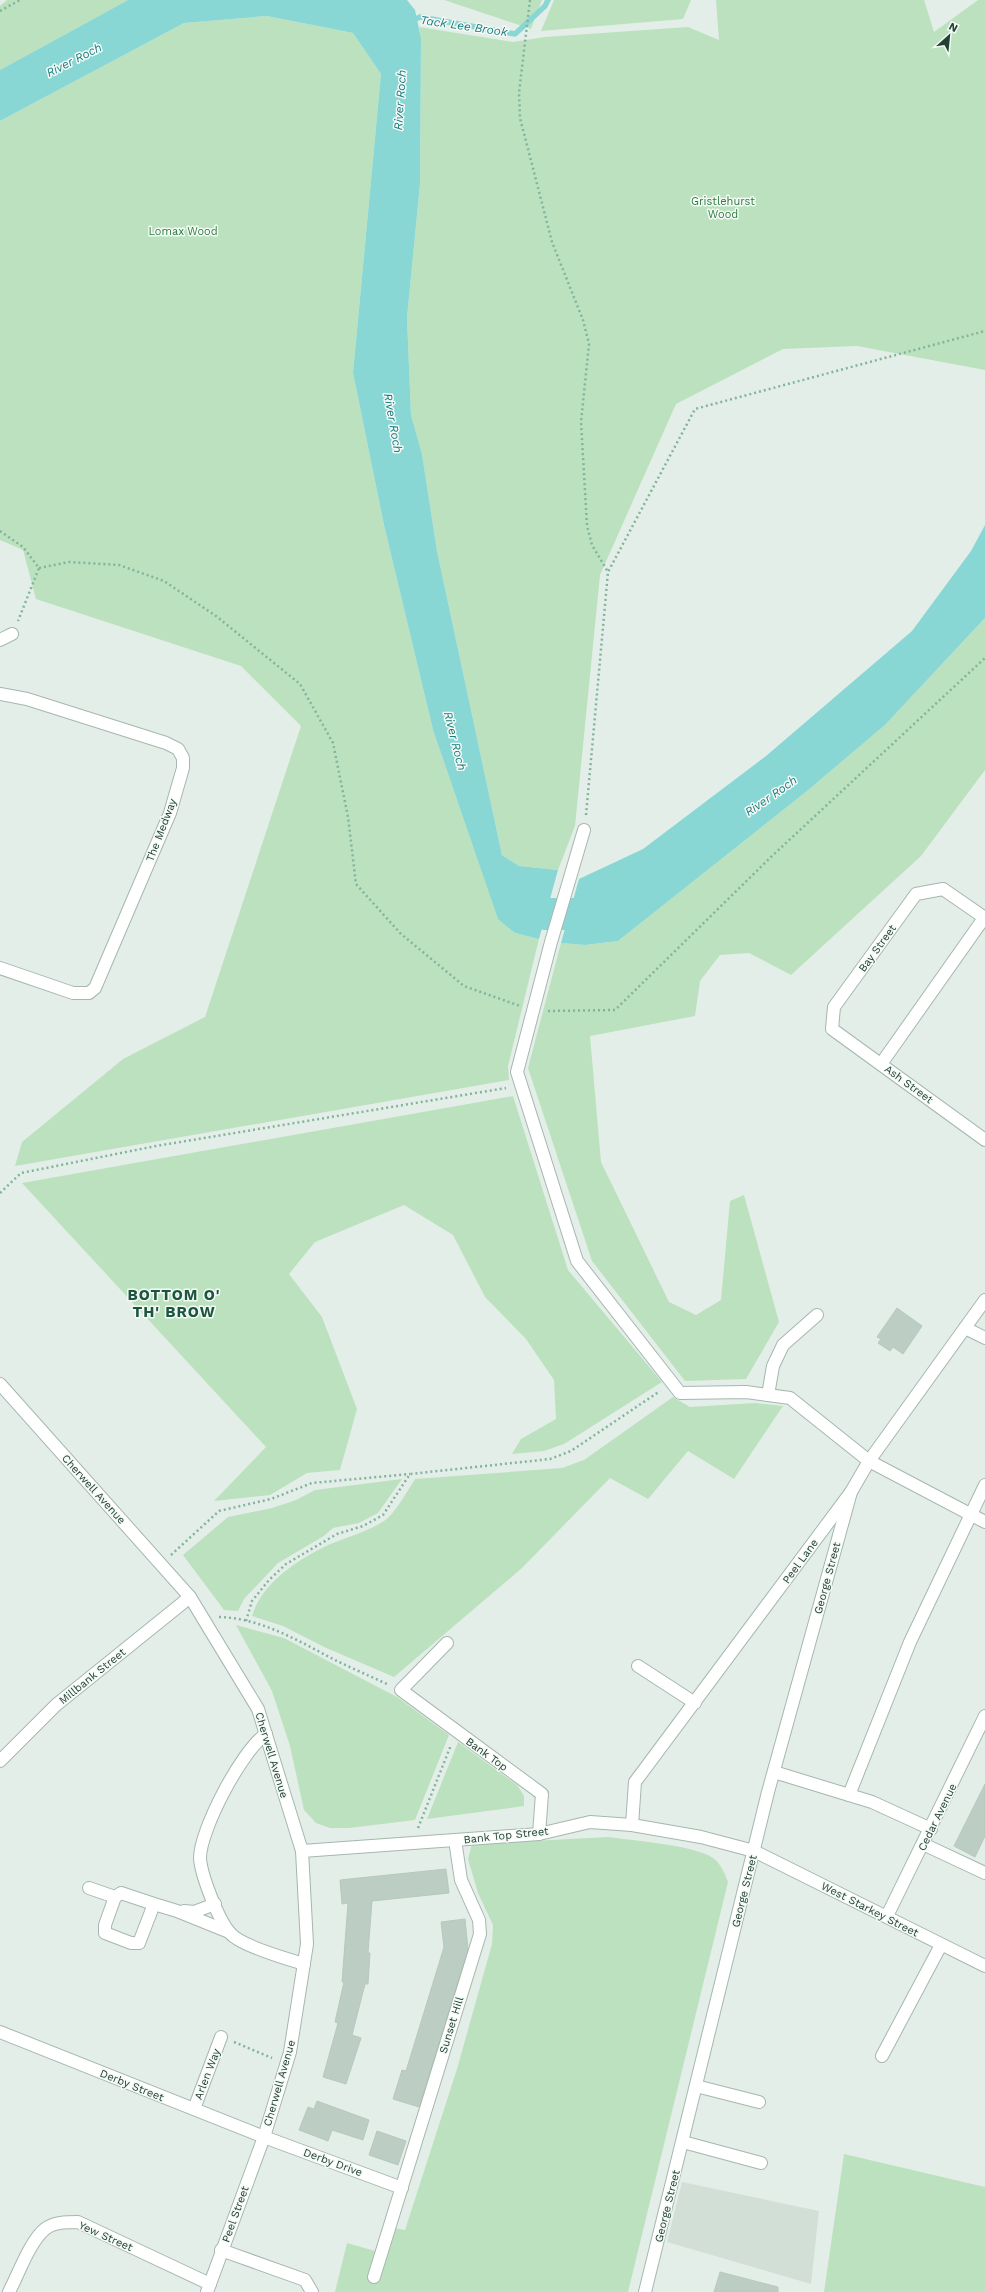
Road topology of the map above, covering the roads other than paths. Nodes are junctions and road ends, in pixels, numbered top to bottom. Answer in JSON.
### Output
{"nodes":[{"id":1,"x":12,"y":634,"type":"road end"},
{"id":2,"x":0,"y":640,"type":"edge"},
{"id":3,"x":0,"y":694,"type":"edge"},
{"id":4,"x":584,"y":830,"type":"road end"},
{"id":5,"x":985,"y":918,"type":"edge"},
{"id":6,"x":0,"y":968,"type":"edge"},
{"id":7,"x":832,"y":1029,"type":"joint"},
{"id":8,"x":881,"y":1064,"type":"junction"},
{"id":9,"x":985,"y":1140,"type":"edge"},
{"id":10,"x":985,"y":1300,"type":"edge"},
{"id":11,"x":817,"y":1315,"type":"dead end"},
{"id":12,"x":966,"y":1328,"type":"junction"},
{"id":13,"x":985,"y":1338,"type":"edge"},
{"id":14,"x":0,"y":1384,"type":"edge"},
{"id":15,"x":768,"y":1395,"type":"junction"},
{"id":16,"x":869,"y":1461,"type":"junction"},
{"id":17,"x":985,"y":1485,"type":"edge"},
{"id":18,"x":851,"y":1492,"type":"junction"},
{"id":19,"x":971,"y":1515,"type":"junction"},
{"id":20,"x":985,"y":1522,"type":"edge"},
{"id":21,"x":190,"y":1597,"type":"junction"},
{"id":22,"x":447,"y":1643,"type":"dead end"},
{"id":23,"x":638,"y":1666,"type":"dead end"},
{"id":24,"x":695,"y":1703,"type":"junction"},
{"id":25,"x":985,"y":1716,"type":"edge"},
{"id":26,"x":266,"y":1734,"type":"junction"},
{"id":27,"x":0,"y":1761,"type":"edge"},
{"id":28,"x":774,"y":1772,"type":"junction"},
{"id":29,"x":849,"y":1795,"type":"junction"},
{"id":30,"x":632,"y":1825,"type":"junction"},
{"id":31,"x":931,"y":1829,"type":"junction"},
{"id":32,"x":539,"y":1834,"type":"junction"},
{"id":33,"x":455,"y":1840,"type":"junction"},
{"id":34,"x":923,"y":1844,"type":"junction"},
{"id":35,"x":302,"y":1851,"type":"junction"},
{"id":36,"x":754,"y":1851,"type":"junction"},
{"id":37,"x":985,"y":1873,"type":"edge"},
{"id":38,"x":88,"y":1888,"type":"dead end"},
{"id":39,"x":115,"y":1897,"type":"junction"},
{"id":40,"x":154,"y":1904,"type":"junction"},
{"id":41,"x":215,"y":1904,"type":"junction"},
{"id":42,"x":177,"y":1910,"type":"junction"},
{"id":43,"x":887,"y":1916,"type":"junction"},
{"id":44,"x":230,"y":1932,"type":"junction"},
{"id":45,"x":941,"y":1945,"type":"junction"},
{"id":46,"x":304,"y":1964,"type":"junction"},
{"id":47,"x":985,"y":1966,"type":"edge"},
{"id":48,"x":0,"y":2032,"type":"edge"},
{"id":49,"x":221,"y":2037,"type":"road end"},
{"id":50,"x":882,"y":2056,"type":"dead end"},
{"id":51,"x":696,"y":2086,"type":"junction"},
{"id":52,"x":759,"y":2102,"type":"dead end"},
{"id":53,"x":194,"y":2109,"type":"junction"},
{"id":54,"x":264,"y":2136,"type":"junction"},
{"id":55,"x":683,"y":2142,"type":"junction"},
{"id":56,"x":761,"y":2162,"type":"dead end"},
{"id":57,"x":402,"y":2188,"type":"junction"},
{"id":58,"x":221,"y":2250,"type":"junction"},
{"id":59,"x":374,"y":2277,"type":"dead end"},
{"id":60,"x":208,"y":2288,"type":"edge"},
{"id":61,"x":9,"y":2292,"type":"edge"},
{"id":62,"x":312,"y":2292,"type":"edge"},
{"id":63,"x":645,"y":2292,"type":"edge"}],
"edges":[{"from":1,"to":2,"type":"street"},
{"from":3,"to":6,"type":"street","name":"The Medway"},
{"from":4,"to":15,"type":"street"},
{"from":5,"to":7,"type":"street","name":"Bay Street"},
{"from":5,"to":8,"type":"street"},
{"from":7,"to":8,"type":"street","name":"Ash Street"},
{"from":8,"to":9,"type":"street","name":"Ash Street"},
{"from":10,"to":12,"type":"street","name":"Peel Lane"},
{"from":11,"to":15,"type":"street"},
{"from":12,"to":13,"type":"street"},
{"from":12,"to":16,"type":"street","name":"Peel Lane"},
{"from":14,"to":21,"type":"street","name":"Cherwell Avenue"},
{"from":15,"to":16,"type":"street"},
{"from":16,"to":18,"type":"street","name":"Peel Lane"},
{"from":16,"to":19,"type":"street"},
{"from":17,"to":19,"type":"street"},
{"from":18,"to":24,"type":"street","name":"Peel Lane"},
{"from":18,"to":28,"type":"street","name":"George Street"},
{"from":19,"to":20,"type":"street"},
{"from":19,"to":29,"type":"street"},
{"from":21,"to":26,"type":"street","name":"Cherwell Avenue"},
{"from":21,"to":27,"type":"street","name":"Millbank Street"},
{"from":22,"to":32,"type":"street","name":"Bank Top"},
{"from":23,"to":24,"type":"street"},
{"from":24,"to":30,"type":"street","name":"Peel Lane"},
{"from":25,"to":31,"type":"street","name":"Cedar Avenue"},
{"from":26,"to":35,"type":"street","name":"Cherwell Avenue"},
{"from":26,"to":41,"type":"street"},
{"from":28,"to":29,"type":"street"},
{"from":28,"to":36,"type":"street","name":"George Street"},
{"from":29,"to":31,"type":"street"},
{"from":30,"to":32,"type":"street","name":"Bank Top Street"},
{"from":30,"to":36,"type":"street","name":"Bank Top Street"},
{"from":31,"to":34,"type":"street","name":"Cedar Avenue"},
{"from":32,"to":33,"type":"street","name":"Bank Top Street"},
{"from":33,"to":35,"type":"street","name":"Bank Top Street"},
{"from":33,"to":57,"type":"street","name":"Sunset Hill"},
{"from":34,"to":37,"type":"street"},
{"from":34,"to":43,"type":"street","name":"Cedar Avenue"},
{"from":35,"to":46,"type":"street","name":"Cherwell Avenue"},
{"from":36,"to":43,"type":"street","name":"West Starkey Street"},
{"from":36,"to":51,"type":"street","name":"George Street"},
{"from":38,"to":39,"type":"street"},
{"from":39,"to":40,"type":"street"},
{"from":39,"to":40,"type":"street"},
{"from":40,"to":42,"type":"street"},
{"from":41,"to":42,"type":"street"},
{"from":41,"to":44,"type":"street"},
{"from":42,"to":44,"type":"street"},
{"from":43,"to":45,"type":"street","name":"West Starkey Street"},
{"from":44,"to":46,"type":"street"},
{"from":45,"to":47,"type":"street","name":"West Starkey Street"},
{"from":45,"to":50,"type":"street"},
{"from":46,"to":54,"type":"street","name":"Cherwell Avenue"},
{"from":48,"to":53,"type":"street","name":"Derby Street"},
{"from":49,"to":53,"type":"street","name":"Arlen Way"},
{"from":51,"to":52,"type":"street"},
{"from":51,"to":55,"type":"street","name":"George Street"},
{"from":53,"to":54,"type":"street","name":"Derby Street"},
{"from":54,"to":57,"type":"street","name":"Derby Drive"},
{"from":54,"to":58,"type":"street","name":"Peel Street"},
{"from":55,"to":56,"type":"street"},
{"from":55,"to":63,"type":"street","name":"George Street"},
{"from":57,"to":59,"type":"street","name":"Sunset Hill"},
{"from":58,"to":60,"type":"street","name":"Peel Street"},
{"from":58,"to":62,"type":"street"},
{"from":60,"to":61,"type":"street","name":"Yew Street"}]}
